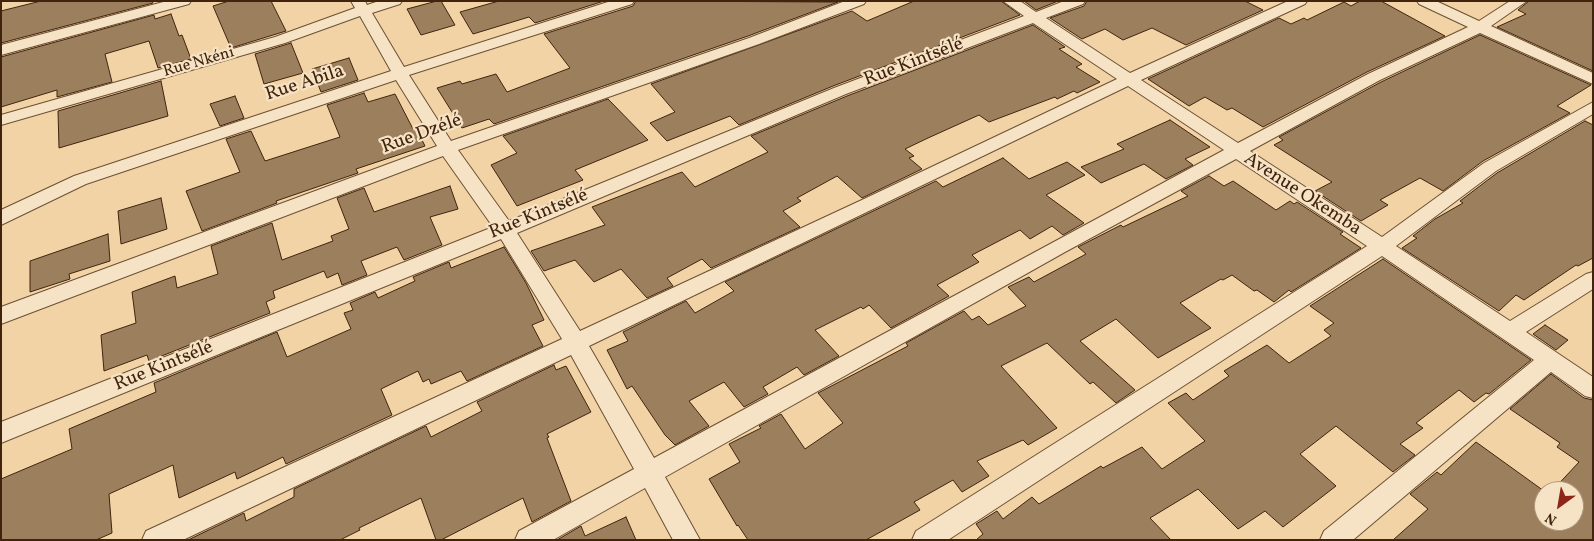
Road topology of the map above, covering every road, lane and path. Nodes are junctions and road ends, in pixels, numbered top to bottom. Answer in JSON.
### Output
{"nodes":[{"id":1,"x":184,"y":1,"type":"edge"},
{"id":2,"x":395,"y":1,"type":"edge"},
{"id":3,"x":627,"y":1,"type":"edge"},
{"id":4,"x":859,"y":1,"type":"edge"},
{"id":5,"x":1010,"y":1,"type":"edge"},
{"id":6,"x":1078,"y":1,"type":"edge"},
{"id":7,"x":1300,"y":1,"type":"edge"},
{"id":8,"x":1424,"y":1,"type":"edge"},
{"id":9,"x":1520,"y":1,"type":"edge"},
{"id":10,"x":361,"y":6,"type":"edge"},
{"id":11,"x":1035,"y":18,"type":"junction"},
{"id":12,"x":1480,"y":27,"type":"junction"},
{"id":13,"x":1,"y":50,"type":"edge"},
{"id":14,"x":400,"y":74,"type":"junction"},
{"id":15,"x":1128,"y":80,"type":"junction"},
{"id":16,"x":1593,"y":80,"type":"edge"},
{"id":17,"x":1593,"y":107,"type":"edge"},
{"id":18,"x":1,"y":120,"type":"edge"},
{"id":19,"x":447,"y":148,"type":"junction"},
{"id":20,"x":1236,"y":152,"type":"junction"},
{"id":21,"x":1,"y":218,"type":"edge"},
{"id":22,"x":505,"y":229,"type":"junction"},
{"id":23,"x":1381,"y":247,"type":"junction"},
{"id":24,"x":1593,"y":279,"type":"edge"},
{"id":25,"x":1,"y":316,"type":"edge"},
{"id":26,"x":1509,"y":332,"type":"junction"},
{"id":27,"x":575,"y":342,"type":"junction"},
{"id":28,"x":1550,"y":360,"type":"junction"},
{"id":29,"x":1593,"y":389,"type":"edge"},
{"id":30,"x":1,"y":433,"type":"edge"},
{"id":31,"x":649,"y":473,"type":"junction"},
{"id":32,"x":155,"y":540,"type":"edge"},
{"id":33,"x":528,"y":540,"type":"edge"},
{"id":34,"x":687,"y":540,"type":"edge"},
{"id":35,"x":924,"y":540,"type":"edge"},
{"id":36,"x":1333,"y":540,"type":"edge"}],
"edges":[{"from":1,"to":13,"type":"street"},
{"from":2,"to":10,"type":"street","name":"Rue Nkéni"},
{"from":3,"to":14,"type":"street","name":"Rue Abila"},
{"from":4,"to":19,"type":"street","name":"Rue Dzélé"},
{"from":5,"to":11,"type":"street","name":"Avenue Okemba"},
{"from":6,"to":11,"type":"street","name":"Rue Kintsélé"},
{"from":7,"to":15,"type":"street"},
{"from":8,"to":12,"type":"street"},
{"from":9,"to":12,"type":"street"},
{"from":10,"to":14,"type":"street"},
{"from":10,"to":18,"type":"street","name":"Rue Nkéni"},
{"from":11,"to":15,"type":"street","name":"Avenue Okemba"},
{"from":11,"to":22,"type":"street","name":"Rue Kintsélé"},
{"from":12,"to":16,"type":"street"},
{"from":12,"to":20,"type":"street"},
{"from":14,"to":19,"type":"street"},
{"from":14,"to":21,"type":"street","name":"Rue Abila"},
{"from":15,"to":20,"type":"street","name":"Avenue Okemba"},
{"from":15,"to":27,"type":"street"},
{"from":17,"to":23,"type":"street"},
{"from":19,"to":22,"type":"street"},
{"from":19,"to":25,"type":"street","name":"Rue Dzélé"},
{"from":20,"to":23,"type":"street","name":"Avenue Okemba"},
{"from":20,"to":31,"type":"street"},
{"from":22,"to":27,"type":"street"},
{"from":22,"to":30,"type":"street","name":"Rue Kintsélé"},
{"from":23,"to":26,"type":"street","name":"Avenue Okemba"},
{"from":23,"to":35,"type":"street"},
{"from":24,"to":26,"type":"street"},
{"from":26,"to":28,"type":"street","name":"Avenue Okemba"},
{"from":27,"to":31,"type":"street"},
{"from":27,"to":32,"type":"street"},
{"from":28,"to":29,"type":"street","name":"Avenue Okemba"},
{"from":28,"to":36,"type":"street"},
{"from":31,"to":33,"type":"street"},
{"from":31,"to":34,"type":"street"}]}
